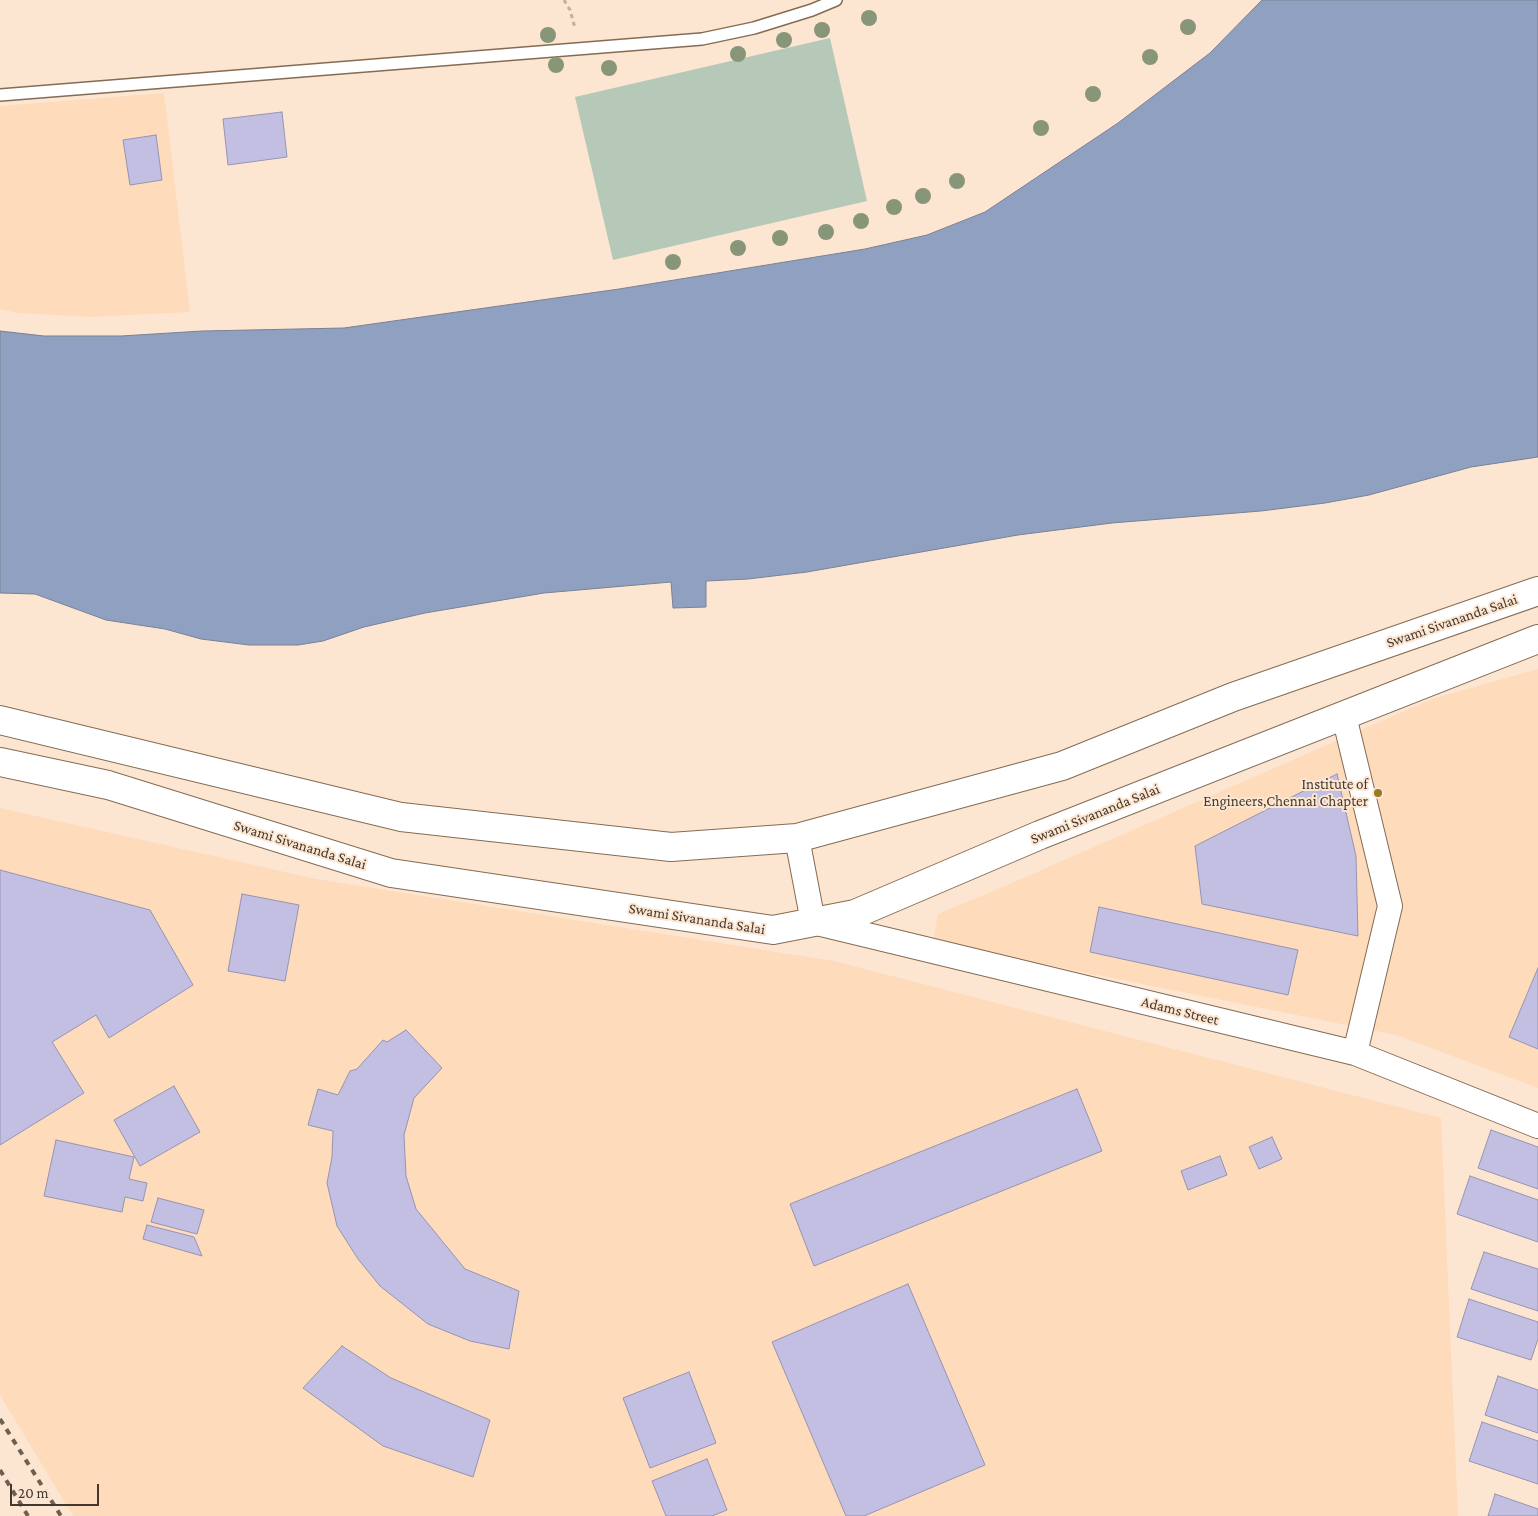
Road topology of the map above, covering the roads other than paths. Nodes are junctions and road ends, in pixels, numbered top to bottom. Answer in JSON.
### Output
{"nodes":[{"id":1,"x":836,"y":0,"type":"edge"},
{"id":2,"x":0,"y":94,"type":"edge"},
{"id":3,"x":1538,"y":591,"type":"edge"},
{"id":4,"x":1538,"y":639,"type":"edge"},
{"id":5,"x":1344,"y":716,"type":"junction"},
{"id":6,"x":0,"y":720,"type":"edge"},
{"id":7,"x":0,"y":762,"type":"edge"},
{"id":8,"x":797,"y":838,"type":"junction"},
{"id":9,"x":813,"y":922,"type":"junction"},
{"id":10,"x":1355,"y":1053,"type":"junction"},
{"id":11,"x":1538,"y":1126,"type":"edge"}],
"edges":[{"from":1,"to":2,"type":"lane"},
{"from":3,"to":8,"type":"street","name":"Swami Sivananda Salai"},
{"from":4,"to":5,"type":"street","name":"Swami Sivananda Salai"},
{"from":5,"to":9,"type":"street","name":"Swami Sivananda Salai"},
{"from":5,"to":10,"type":"street"},
{"from":6,"to":8,"type":"street","name":"Swami Sivananda Salai"},
{"from":7,"to":9,"type":"street","name":"Swami Sivananda Salai"},
{"from":8,"to":9,"type":"street"},
{"from":9,"to":10,"type":"street","name":"Adams Street"},
{"from":10,"to":11,"type":"street","name":"Adams Street"}]}
